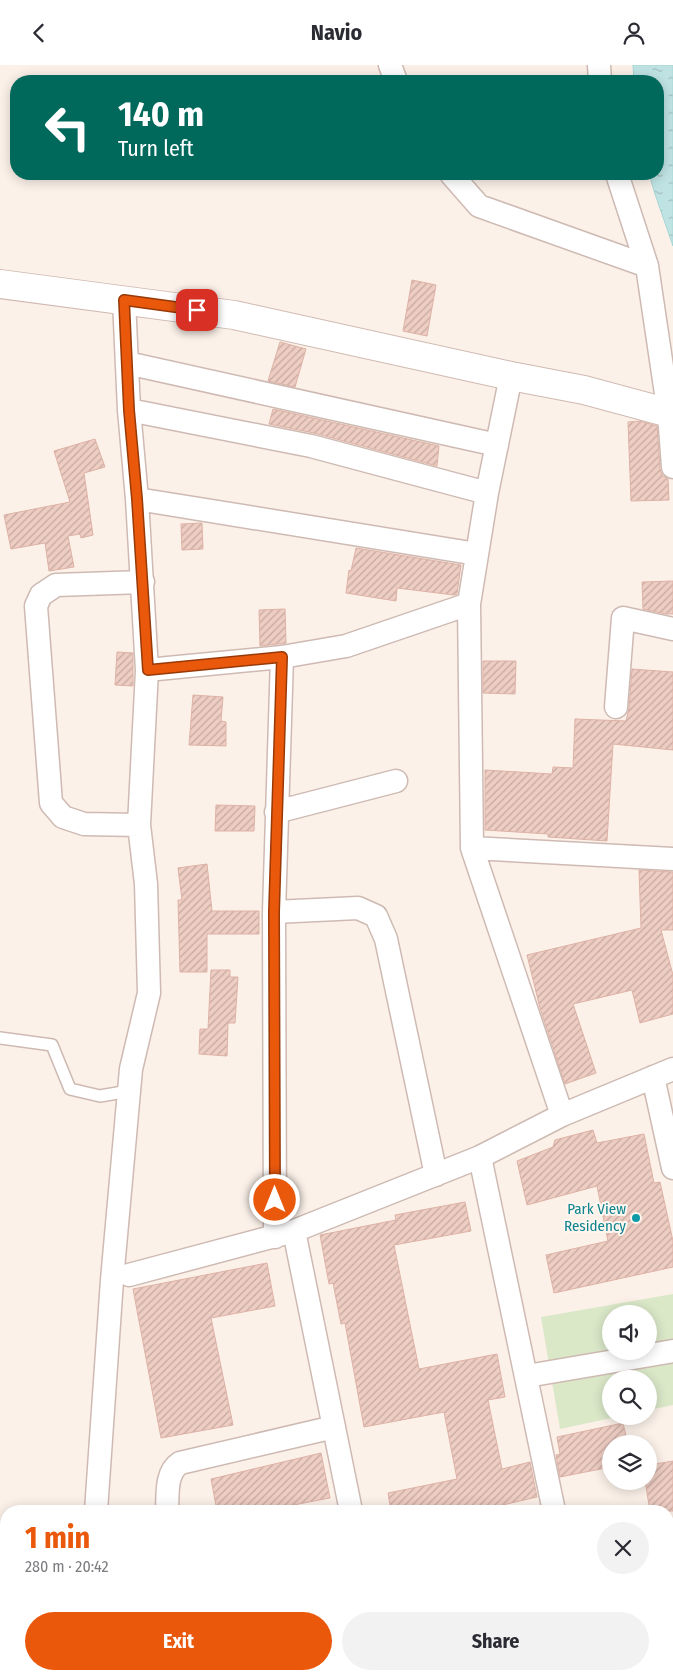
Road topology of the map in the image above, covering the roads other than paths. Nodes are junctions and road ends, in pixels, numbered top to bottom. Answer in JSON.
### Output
{"nodes":[{"id":1,"x":456,"y":180,"type":"edge"},
{"id":2,"x":619,"y":180,"type":"edge"},
{"id":3,"x":648,"y":266,"type":"junction"},
{"id":4,"x":0,"y":284,"type":"edge"},
{"id":5,"x":124,"y":300,"type":"junction"},
{"id":6,"x":127,"y":363,"type":"junction"},
{"id":7,"x":511,"y":376,"type":"junction"},
{"id":8,"x":129,"y":410,"type":"junction"},
{"id":9,"x":671,"y":414,"type":"edge"},
{"id":10,"x":497,"y":445,"type":"junction"},
{"id":11,"x":673,"y":467,"type":"edge"},
{"id":12,"x":487,"y":493,"type":"junction"},
{"id":13,"x":137,"y":499,"type":"junction"},
{"id":14,"x":478,"y":554,"type":"junction"},
{"id":15,"x":143,"y":582,"type":"junction"},
{"id":16,"x":469,"y":604,"type":"junction"},
{"id":17,"x":673,"y":629,"type":"edge"},
{"id":18,"x":282,"y":657,"type":"junction"},
{"id":19,"x":148,"y":670,"type":"junction"},
{"id":20,"x":616,"y":707,"type":"dead end"},
{"id":21,"x":396,"y":781,"type":"dead end"},
{"id":22,"x":276,"y":812,"type":"junction"},
{"id":23,"x":139,"y":825,"type":"junction"},
{"id":24,"x":472,"y":848,"type":"junction"},
{"id":25,"x":673,"y":859,"type":"edge"},
{"id":26,"x":274,"y":912,"type":"junction"},
{"id":27,"x":0,"y":1038,"type":"edge"},
{"id":28,"x":663,"y":1073,"type":"edge"},
{"id":29,"x":129,"y":1091,"type":"junction"},
{"id":30,"x":562,"y":1115,"type":"junction"},
{"id":31,"x":480,"y":1157,"type":"junction"},
{"id":32,"x":673,"y":1168,"type":"edge"},
{"id":33,"x":436,"y":1175,"type":"junction"},
{"id":34,"x":284,"y":1234,"type":"junction"},
{"id":35,"x":130,"y":1275,"type":"dead end"},
{"id":36,"x":673,"y":1351,"type":"edge"},
{"id":37,"x":527,"y":1375,"type":"junction"},
{"id":38,"x":334,"y":1427,"type":"junction"},
{"id":39,"x":96,"y":1505,"type":"edge"},
{"id":40,"x":167,"y":1505,"type":"edge"},
{"id":41,"x":350,"y":1505,"type":"edge"},
{"id":42,"x":553,"y":1505,"type":"edge"}],
"edges":[{"from":1,"to":3,"type":"street"},
{"from":2,"to":3,"type":"street"},
{"from":3,"to":9,"type":"street"},
{"from":4,"to":5,"type":"street"},
{"from":5,"to":6,"type":"street"},
{"from":5,"to":7,"type":"street"},
{"from":6,"to":8,"type":"street"},
{"from":6,"to":10,"type":"street"},
{"from":7,"to":9,"type":"street"},
{"from":7,"to":10,"type":"street"},
{"from":8,"to":12,"type":"street"},
{"from":8,"to":13,"type":"street"},
{"from":9,"to":11,"type":"street"},
{"from":10,"to":12,"type":"street"},
{"from":12,"to":14,"type":"street"},
{"from":13,"to":14,"type":"street"},
{"from":13,"to":15,"type":"street"},
{"from":14,"to":16,"type":"street"},
{"from":15,"to":19,"type":"street"},
{"from":15,"to":23,"type":"street"},
{"from":16,"to":18,"type":"street"},
{"from":16,"to":24,"type":"street"},
{"from":17,"to":20,"type":"street"},
{"from":18,"to":19,"type":"street"},
{"from":18,"to":22,"type":"street"},
{"from":19,"to":23,"type":"street"},
{"from":21,"to":22,"type":"street"},
{"from":22,"to":26,"type":"street"},
{"from":23,"to":29,"type":"street"},
{"from":24,"to":25,"type":"street"},
{"from":24,"to":30,"type":"street"},
{"from":26,"to":33,"type":"street"},
{"from":26,"to":34,"type":"street"},
{"from":27,"to":29,"type":"lane"},
{"from":28,"to":30,"type":"street"},
{"from":28,"to":32,"type":"street"},
{"from":29,"to":39,"type":"street"},
{"from":30,"to":31,"type":"street"},
{"from":31,"to":33,"type":"street"},
{"from":31,"to":37,"type":"street"},
{"from":33,"to":34,"type":"street"},
{"from":34,"to":35,"type":"street"},
{"from":34,"to":38,"type":"street"},
{"from":36,"to":37,"type":"street"},
{"from":37,"to":42,"type":"street"},
{"from":38,"to":40,"type":"street"},
{"from":38,"to":41,"type":"street"}]}
